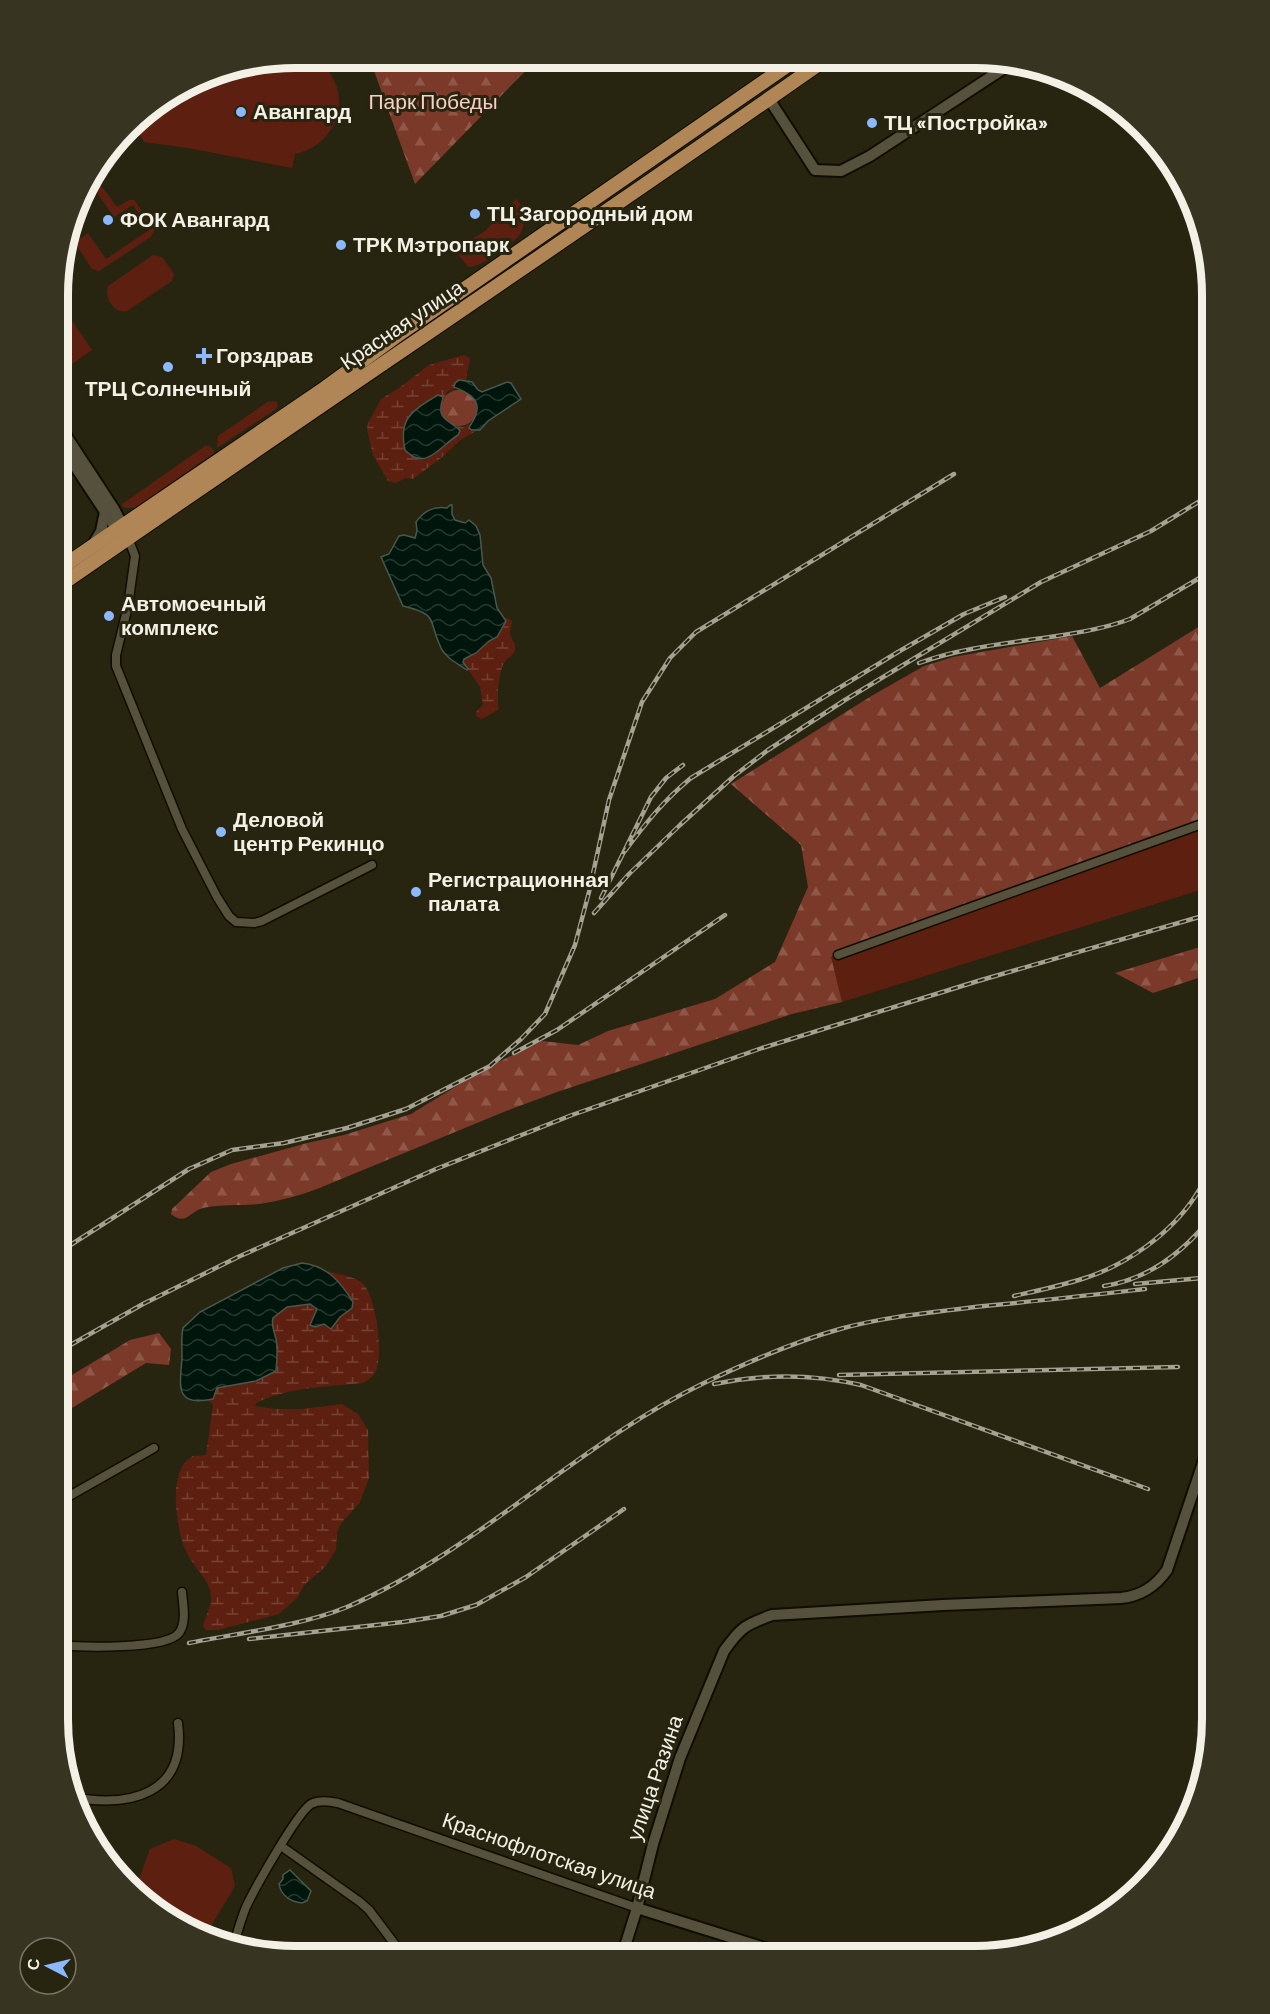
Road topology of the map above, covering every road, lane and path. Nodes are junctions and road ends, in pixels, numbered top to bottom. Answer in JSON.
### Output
{"nodes":[{"id":1,"x":783,"y":68,"type":"edge"},
{"id":2,"x":812,"y":68,"type":"edge"},
{"id":3,"x":1003,"y":69,"type":"edge"},
{"id":4,"x":769,"y":99,"type":"junction"},
{"id":5,"x":68,"y":440,"type":"edge"},
{"id":6,"x":68,"y":454,"type":"edge"},
{"id":7,"x":110,"y":510,"type":"junction"},
{"id":8,"x":143,"y":511,"type":"junction"},
{"id":9,"x":123,"y":531,"type":"junction"},
{"id":10,"x":88,"y":549,"type":"junction"},
{"id":11,"x":68,"y":562,"type":"edge"},
{"id":12,"x":68,"y":578,"type":"edge"},
{"id":13,"x":1202,"y":824,"type":"edge"},
{"id":14,"x":372,"y":865,"type":"dead end"},
{"id":15,"x":838,"y":955,"type":"dead end"},
{"id":16,"x":154,"y":1448,"type":"dead end"},
{"id":17,"x":1202,"y":1466,"type":"edge"},
{"id":18,"x":68,"y":1497,"type":"edge"},
{"id":19,"x":182,"y":1592,"type":"dead end"},
{"id":20,"x":68,"y":1646,"type":"edge"},
{"id":21,"x":178,"y":1723,"type":"dead end"},
{"id":22,"x":82,"y":1799,"type":"edge"},
{"id":23,"x":281,"y":1846,"type":"junction"},
{"id":24,"x":637,"y":1908,"type":"junction"},
{"id":25,"x":236,"y":1939,"type":"edge"},
{"id":26,"x":396,"y":1946,"type":"edge"},
{"id":27,"x":625,"y":1946,"type":"edge"},
{"id":28,"x":758,"y":1946,"type":"edge"}],
"edges":[{"from":1,"to":8,"type":"highway","name":"Красная улица"},
{"from":2,"to":4,"type":"highway","name":"Красная улица"},
{"from":3,"to":4,"type":"street"},
{"from":4,"to":9,"type":"highway","name":"Красная улица"},
{"from":5,"to":7,"type":"street"},
{"from":6,"to":7,"type":"street"},
{"from":7,"to":8,"type":"street"},
{"from":7,"to":9,"type":"street"},
{"from":7,"to":10,"type":"street"},
{"from":8,"to":9,"type":"highway","name":"Красная улица"},
{"from":9,"to":10,"type":"highway","name":"Красная улица"},
{"from":9,"to":12,"type":"highway","name":"Красная улица"},
{"from":9,"to":14,"type":"street"},
{"from":10,"to":11,"type":"highway","name":"Красная улица"},
{"from":13,"to":15,"type":"street"},
{"from":16,"to":18,"type":"street"},
{"from":17,"to":24,"type":"street","name":"улица Разина"},
{"from":19,"to":20,"type":"street"},
{"from":21,"to":22,"type":"street"},
{"from":23,"to":24,"type":"street","name":"Краснофлотская улица"},
{"from":23,"to":25,"type":"street"},
{"from":23,"to":26,"type":"street"},
{"from":24,"to":27,"type":"street","name":"улица Разина"},
{"from":24,"to":28,"type":"street","name":"Краснофлотская улица"}]}
